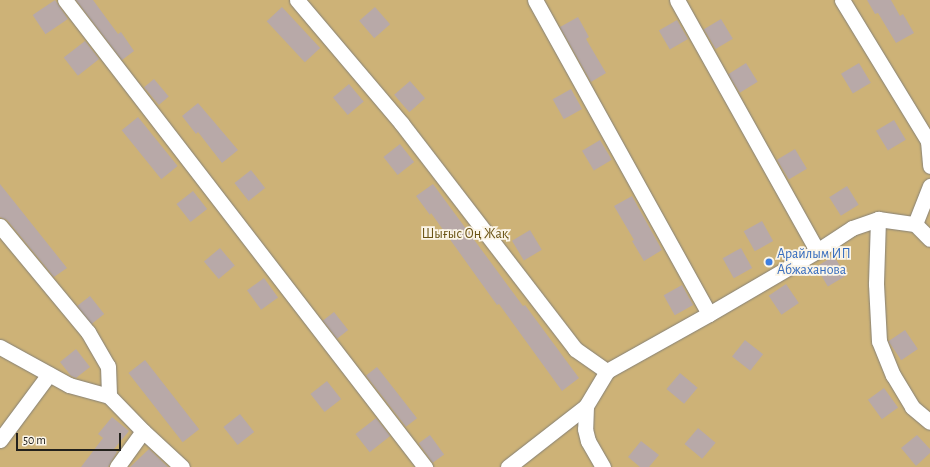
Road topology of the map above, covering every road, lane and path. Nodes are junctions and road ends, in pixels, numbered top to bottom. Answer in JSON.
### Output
{"nodes":[{"id":1,"x":65,"y":0,"type":"edge"},
{"id":2,"x":297,"y":0,"type":"edge"},
{"id":3,"x":534,"y":0,"type":"edge"},
{"id":4,"x":677,"y":0,"type":"edge"},
{"id":5,"x":842,"y":0,"type":"edge"},
{"id":6,"x":930,"y":166,"type":"edge"},
{"id":7,"x":930,"y":186,"type":"edge"},
{"id":8,"x":878,"y":219,"type":"junction"},
{"id":9,"x":915,"y":224,"type":"junction"},
{"id":10,"x":0,"y":226,"type":"edge"},
{"id":11,"x":930,"y":239,"type":"edge"},
{"id":12,"x":817,"y":251,"type":"junction"},
{"id":13,"x":709,"y":314,"type":"junction"},
{"id":14,"x":0,"y":347,"type":"edge"},
{"id":15,"x":607,"y":371,"type":"junction"},
{"id":16,"x":49,"y":374,"type":"junction"},
{"id":17,"x":108,"y":396,"type":"junction"},
{"id":18,"x":586,"y":406,"type":"junction"},
{"id":19,"x":930,"y":422,"type":"edge"},
{"id":20,"x":143,"y":431,"type":"junction"},
{"id":21,"x":0,"y":440,"type":"edge"},
{"id":22,"x":117,"y":467,"type":"edge"},
{"id":23,"x":182,"y":467,"type":"edge"},
{"id":24,"x":426,"y":467,"type":"edge"},
{"id":25,"x":508,"y":467,"type":"edge"},
{"id":26,"x":603,"y":467,"type":"edge"}],
"edges":[{"from":1,"to":24,"type":"street"},
{"from":2,"to":15,"type":"street"},
{"from":3,"to":13,"type":"street"},
{"from":4,"to":12,"type":"street"},
{"from":5,"to":6,"type":"street"},
{"from":7,"to":9,"type":"street"},
{"from":8,"to":9,"type":"street"},
{"from":8,"to":12,"type":"street"},
{"from":8,"to":19,"type":"street"},
{"from":9,"to":11,"type":"street"},
{"from":10,"to":17,"type":"street"},
{"from":12,"to":13,"type":"street"},
{"from":13,"to":15,"type":"street"},
{"from":14,"to":16,"type":"street"},
{"from":15,"to":18,"type":"street"},
{"from":16,"to":17,"type":"street"},
{"from":16,"to":21,"type":"street"},
{"from":17,"to":20,"type":"street"},
{"from":18,"to":25,"type":"street"},
{"from":18,"to":26,"type":"street"},
{"from":20,"to":22,"type":"street"},
{"from":20,"to":23,"type":"street"}]}
